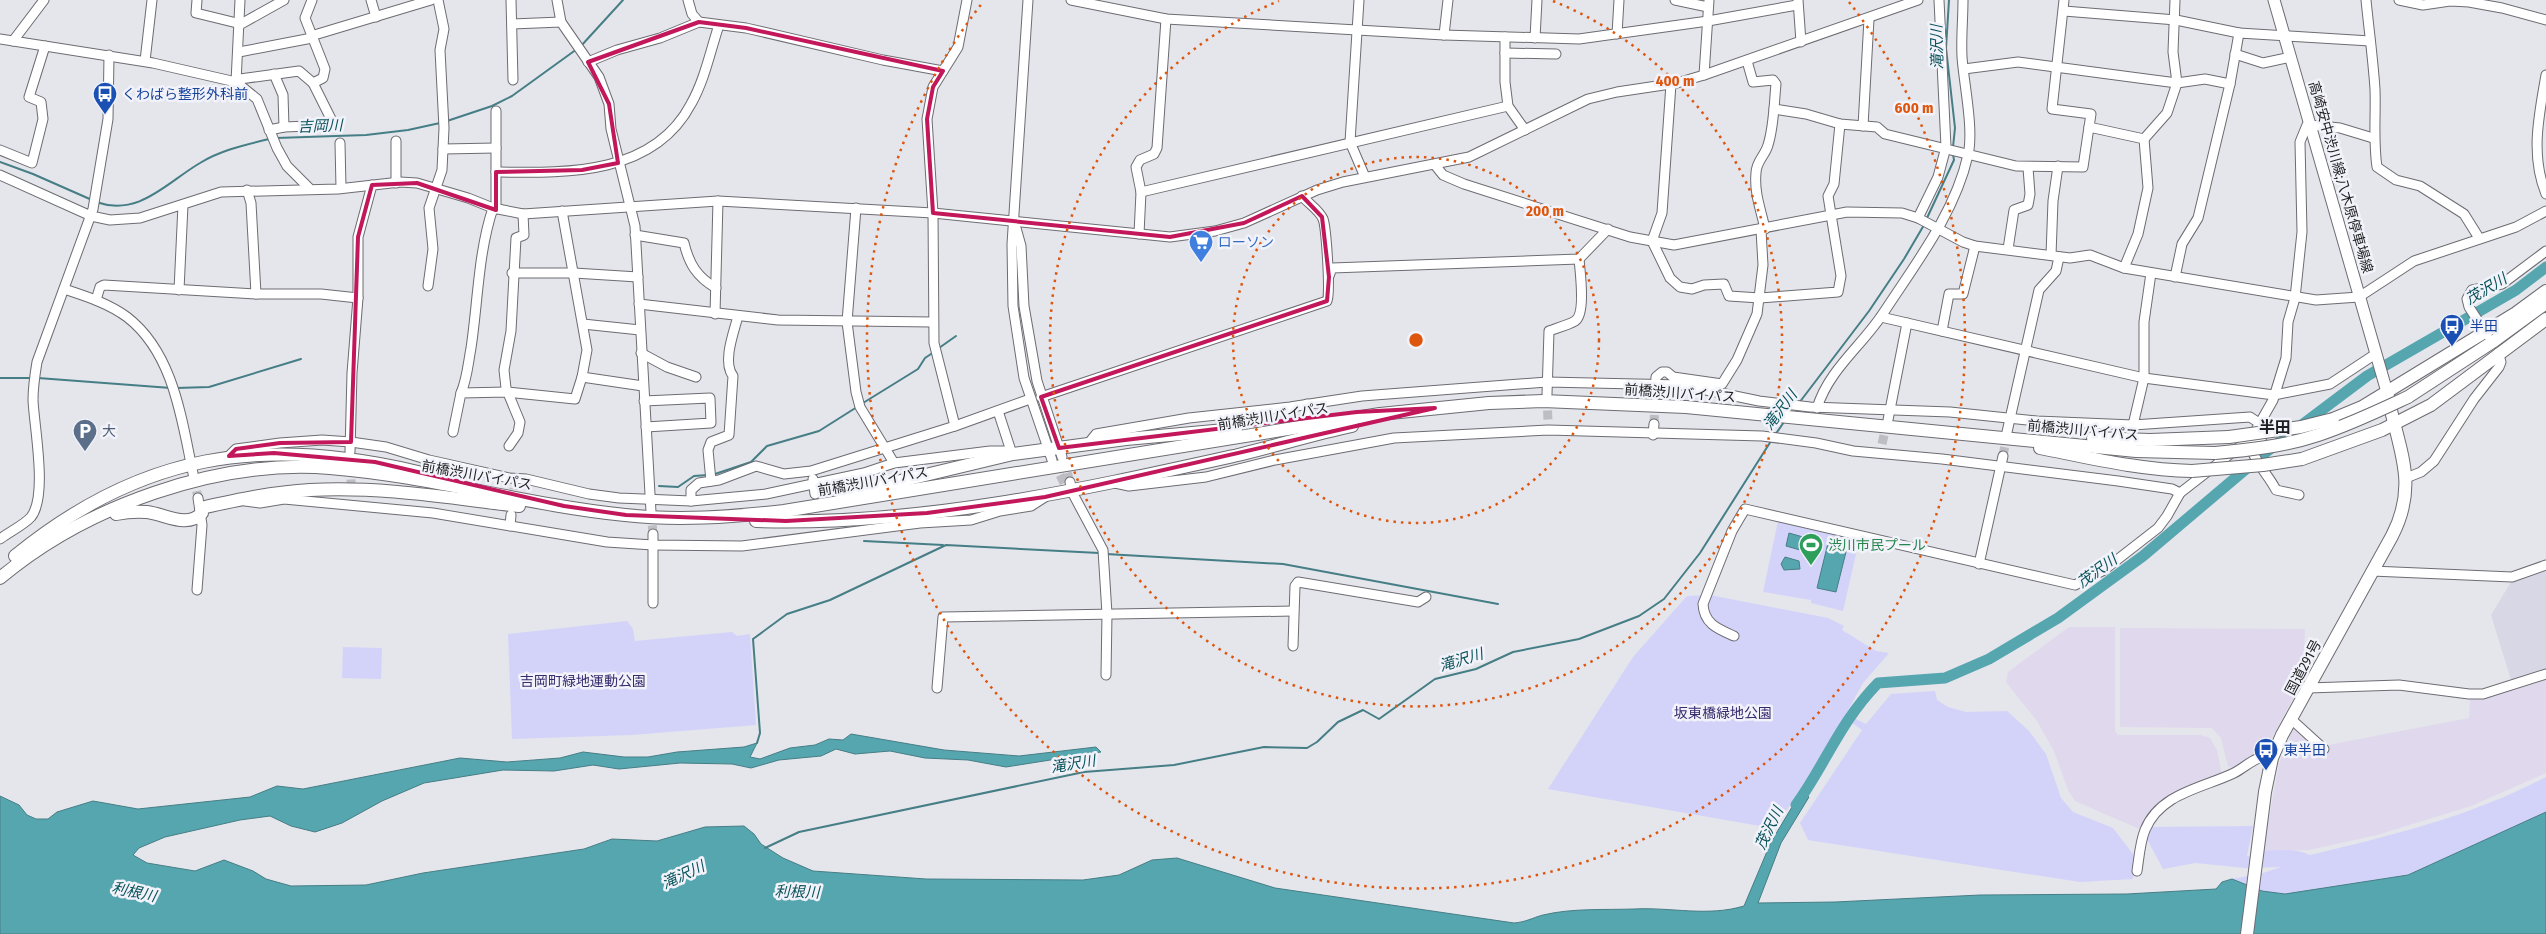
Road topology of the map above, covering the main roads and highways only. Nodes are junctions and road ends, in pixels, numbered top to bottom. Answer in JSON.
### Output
{"nodes":[{"id":1,"x":2274,"y":0,"type":"edge"},
{"id":2,"x":2546,"y":301,"type":"edge"},
{"id":3,"x":2546,"y":319,"type":"edge"},
{"id":4,"x":2387,"y":392,"type":"junction"},
{"id":5,"x":1435,"y":408,"type":"junction"},
{"id":6,"x":1380,"y":414,"type":"junction"},
{"id":7,"x":2393,"y":425,"type":"junction"},
{"id":8,"x":1982,"y":436,"type":"junction"},
{"id":9,"x":2030,"y":440,"type":"junction"},
{"id":10,"x":564,"y":506,"type":"junction"},
{"id":11,"x":784,"y":511,"type":"junction"},
{"id":12,"x":626,"y":515,"type":"junction"},
{"id":13,"x":696,"y":519,"type":"junction"},
{"id":14,"x":48,"y":543,"type":"junction"},
{"id":15,"x":2,"y":572,"type":"edge"},
{"id":16,"x":2247,"y":934,"type":"edge"}],
"edges":[{"from":1,"to":4,"type":"main road","name":"高崎安中渋川線;八木原停車場線"},
{"from":2,"to":4,"type":"highway"},
{"from":2,"to":9,"type":"highway","name":"前橋渋川バイパス","bridge":true},
{"from":3,"to":7,"type":"highway"},
{"from":4,"to":7,"type":"highway","name":"国道291号"},
{"from":4,"to":9,"type":"highway","bridge":true},
{"from":5,"to":6,"type":"highway","name":"前橋渋川バイパス"},
{"from":5,"to":8,"type":"highway","name":"前橋渋川バイパス"},
{"from":5,"to":13,"type":"highway"},
{"from":6,"to":11,"type":"highway","name":"前橋渋川バイパス"},
{"from":6,"to":11,"type":"highway"},
{"from":7,"to":8,"type":"highway","bridge":true},
{"from":7,"to":16,"type":"highway","name":"国道291号"},
{"from":8,"to":9,"type":"highway","name":"前橋渋川バイパス"},
{"from":10,"to":12,"type":"highway","name":"前橋渋川バイパス"},
{"from":10,"to":14,"type":"highway","name":"前橋渋川バイパス"},
{"from":10,"to":15,"type":"highway"},
{"from":11,"to":13,"type":"highway","name":"前橋渋川バイパス"},
{"from":12,"to":13,"type":"highway","name":"前橋渋川バイパス"},
{"from":12,"to":14,"type":"highway"},
{"from":14,"to":15,"type":"highway","name":"前橋渋川バイパス"}]}
